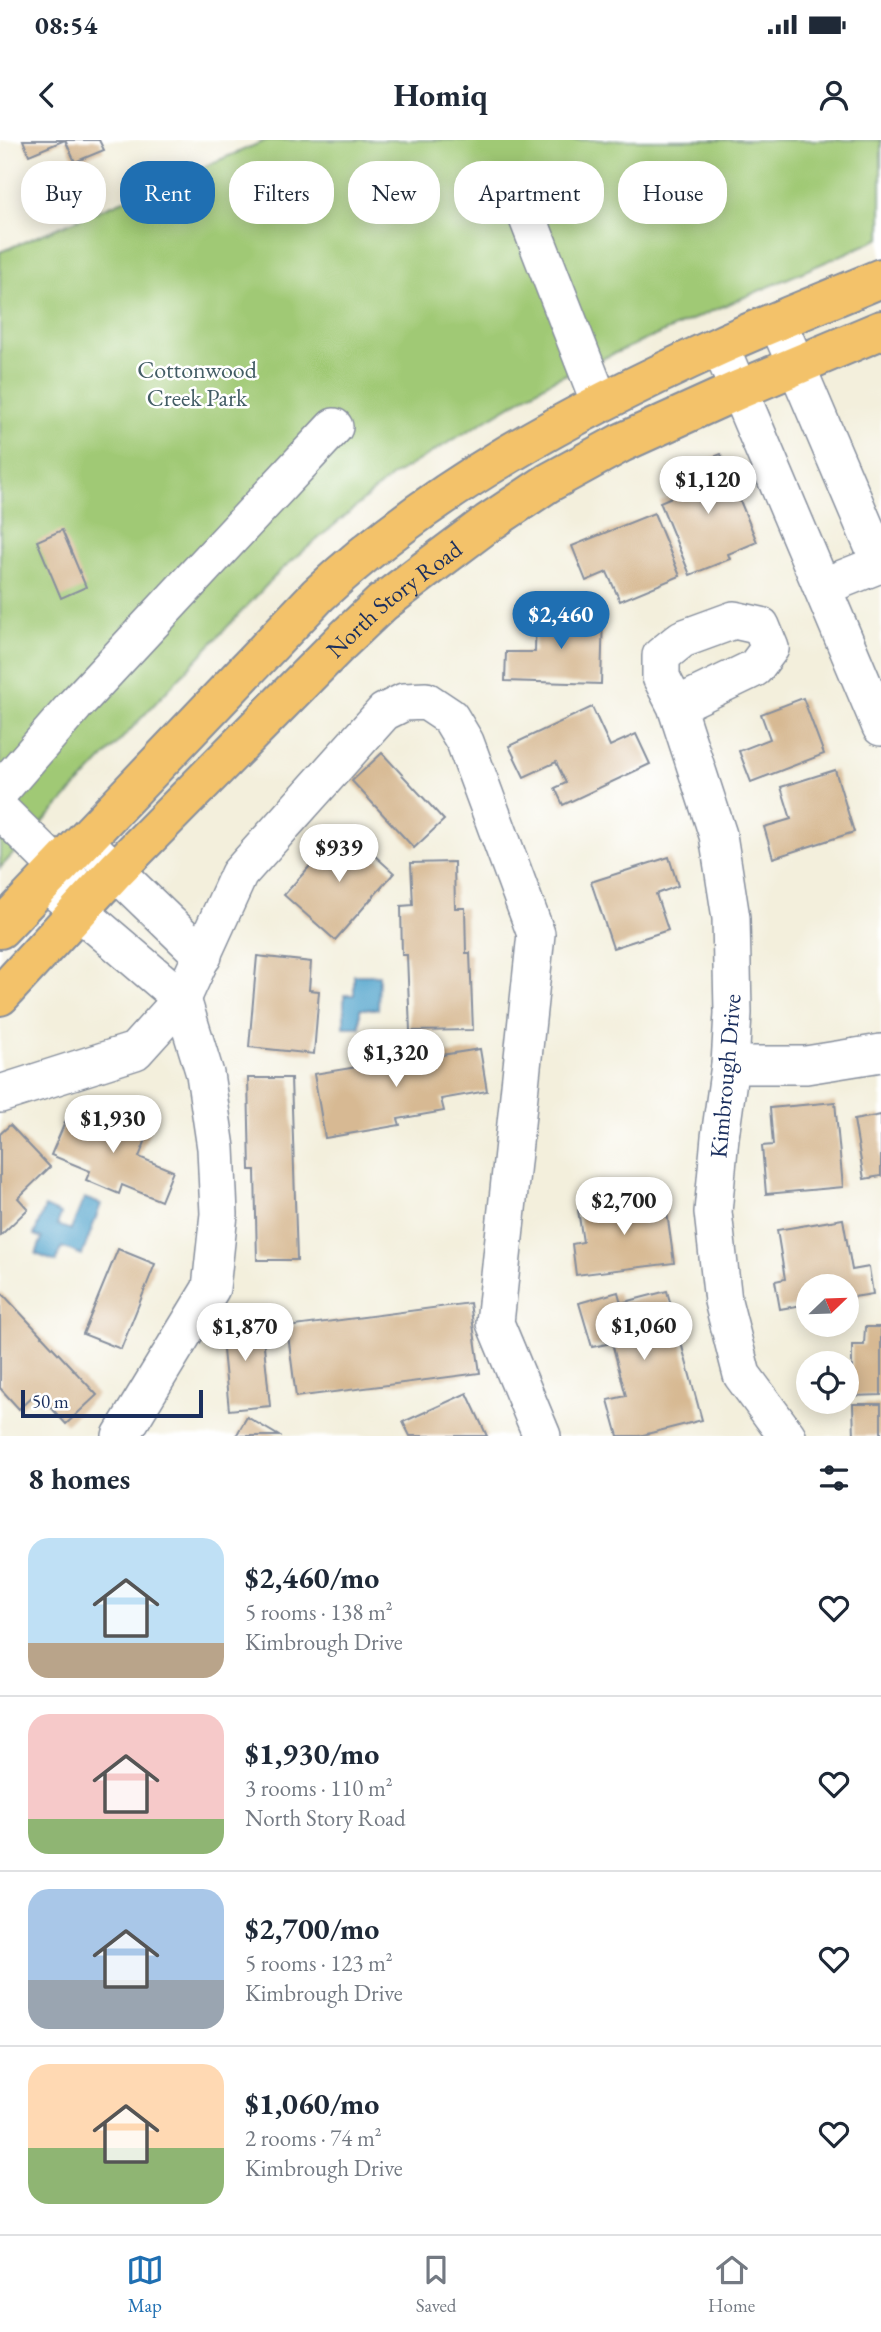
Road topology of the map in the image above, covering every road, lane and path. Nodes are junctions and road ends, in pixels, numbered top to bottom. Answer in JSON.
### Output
{"nodes":[{"id":1,"x":530,"y":224,"type":"edge"},
{"id":2,"x":881,"y":278,"type":"edge"},
{"id":3,"x":778,"y":323,"type":"junction"},
{"id":4,"x":881,"y":330,"type":"edge"},
{"id":5,"x":720,"y":346,"type":"junction"},
{"id":6,"x":795,"y":366,"type":"junction"},
{"id":7,"x":738,"y":390,"type":"junction"},
{"id":8,"x":600,"y":403,"type":"junction"},
{"id":9,"x":334,"y":427,"type":"dead end"},
{"id":10,"x":621,"y":443,"type":"junction"},
{"id":11,"x":881,"y":565,"type":"edge"},
{"id":12,"x":822,"y":587,"type":"junction"},
{"id":13,"x":676,"y":706,"type":"dead end"},
{"id":14,"x":881,"y":727,"type":"edge"},
{"id":15,"x":0,"y":791,"type":"edge"},
{"id":16,"x":0,"y":810,"type":"edge"},
{"id":17,"x":84,"y":841,"type":"junction"},
{"id":18,"x":116,"y":870,"type":"junction"},
{"id":19,"x":52,"y":875,"type":"junction"},
{"id":20,"x":84,"y":904,"type":"junction"},
{"id":21,"x":0,"y":929,"type":"edge"},
{"id":22,"x":203,"y":956,"type":"junction"},
{"id":23,"x":0,"y":996,"type":"edge"},
{"id":24,"x":182,"y":999,"type":"junction"},
{"id":25,"x":881,"y":1053,"type":"edge"},
{"id":26,"x":730,"y":1065,"type":"junction"},
{"id":27,"x":0,"y":1094,"type":"edge"},
{"id":28,"x":121,"y":1436,"type":"edge"},
{"id":29,"x":542,"y":1436,"type":"edge"},
{"id":30,"x":787,"y":1436,"type":"edge"}],
"edges":[{"from":1,"to":8,"type":"street"},
{"from":2,"to":3,"type":"main road","name":"North Story Road"},
{"from":3,"to":5,"type":"main road","name":"North Story Road"},
{"from":3,"to":6,"type":"street"},
{"from":4,"to":6,"type":"main road","name":"North Story Road"},
{"from":5,"to":7,"type":"street"},
{"from":5,"to":8,"type":"main road","name":"North Story Road"},
{"from":6,"to":7,"type":"main road","name":"North Story Road"},
{"from":6,"to":11,"type":"street"},
{"from":7,"to":10,"type":"main road","name":"North Story Road"},
{"from":7,"to":12,"type":"street"},
{"from":8,"to":10,"type":"main road"},
{"from":8,"to":17,"type":"main road","name":"North Story Road"},
{"from":9,"to":15,"type":"street"},
{"from":10,"to":18,"type":"main road","name":"North Story Road"},
{"from":11,"to":12,"type":"street"},
{"from":12,"to":14,"type":"street"},
{"from":13,"to":26,"type":"street","name":"Kimbrough Drive"},
{"from":16,"to":19,"type":"street"},
{"from":17,"to":18,"type":"street"},
{"from":17,"to":19,"type":"main road","name":"North Story Road"},
{"from":18,"to":20,"type":"main road","name":"North Story Road"},
{"from":18,"to":22,"type":"street"},
{"from":19,"to":20,"type":"street"},
{"from":19,"to":21,"type":"main road","name":"North Story Road"},
{"from":20,"to":23,"type":"main road","name":"North Story Road"},
{"from":20,"to":24,"type":"street"},
{"from":22,"to":24,"type":"street"},
{"from":22,"to":29,"type":"street"},
{"from":24,"to":27,"type":"street"},
{"from":24,"to":28,"type":"street"},
{"from":25,"to":26,"type":"street"},
{"from":26,"to":30,"type":"street","name":"Kimbrough Drive"}]}
